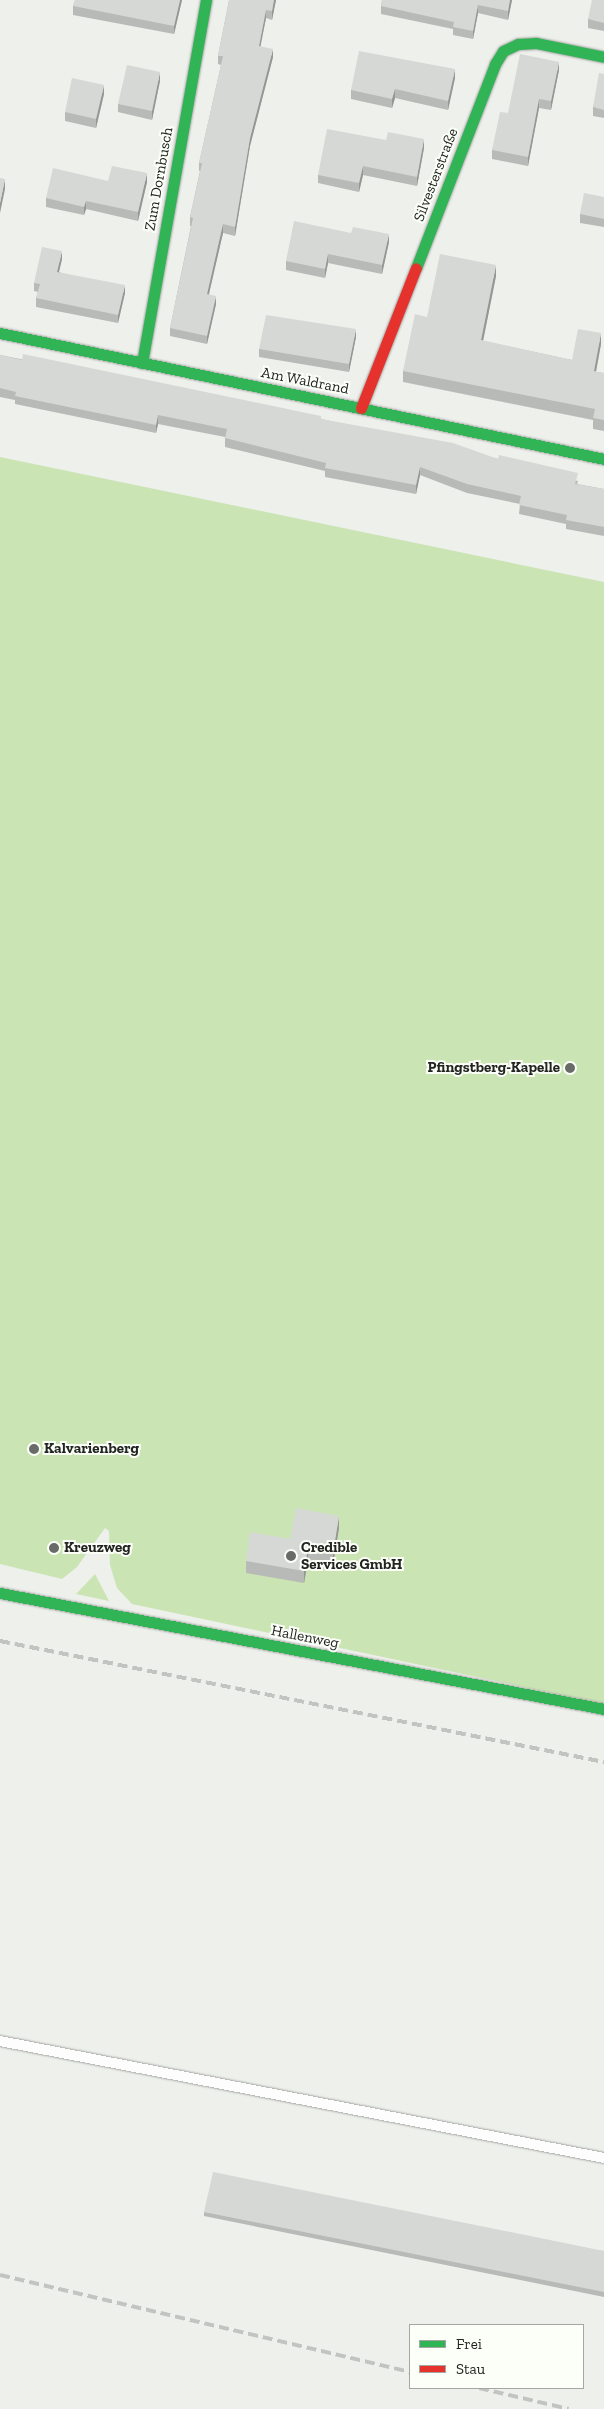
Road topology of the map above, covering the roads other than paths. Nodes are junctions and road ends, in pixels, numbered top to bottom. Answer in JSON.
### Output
{"nodes":[{"id":1,"x":206,"y":0,"type":"edge"},
{"id":2,"x":604,"y":57,"type":"edge"},
{"id":3,"x":0,"y":333,"type":"edge"},
{"id":4,"x":142,"y":364,"type":"junction"},
{"id":5,"x":361,"y":408,"type":"junction"},
{"id":6,"x":604,"y":459,"type":"edge"},
{"id":7,"x":0,"y":1593,"type":"edge"},
{"id":8,"x":604,"y":1709,"type":"edge"},
{"id":9,"x":0,"y":2042,"type":"edge"},
{"id":10,"x":604,"y":2158,"type":"edge"}],
"edges":[{"from":1,"to":4,"type":"street","name":"Zum Dornbusch"},
{"from":2,"to":5,"type":"street","name":"Silvesterstraße"},
{"from":3,"to":4,"type":"street","name":"Am Waldrand"},
{"from":4,"to":5,"type":"street","name":"Am Waldrand"},
{"from":5,"to":6,"type":"street","name":"Am Waldrand"},
{"from":7,"to":8,"type":"street","name":"Hallenweg"},
{"from":9,"to":10,"type":"lane"}]}
